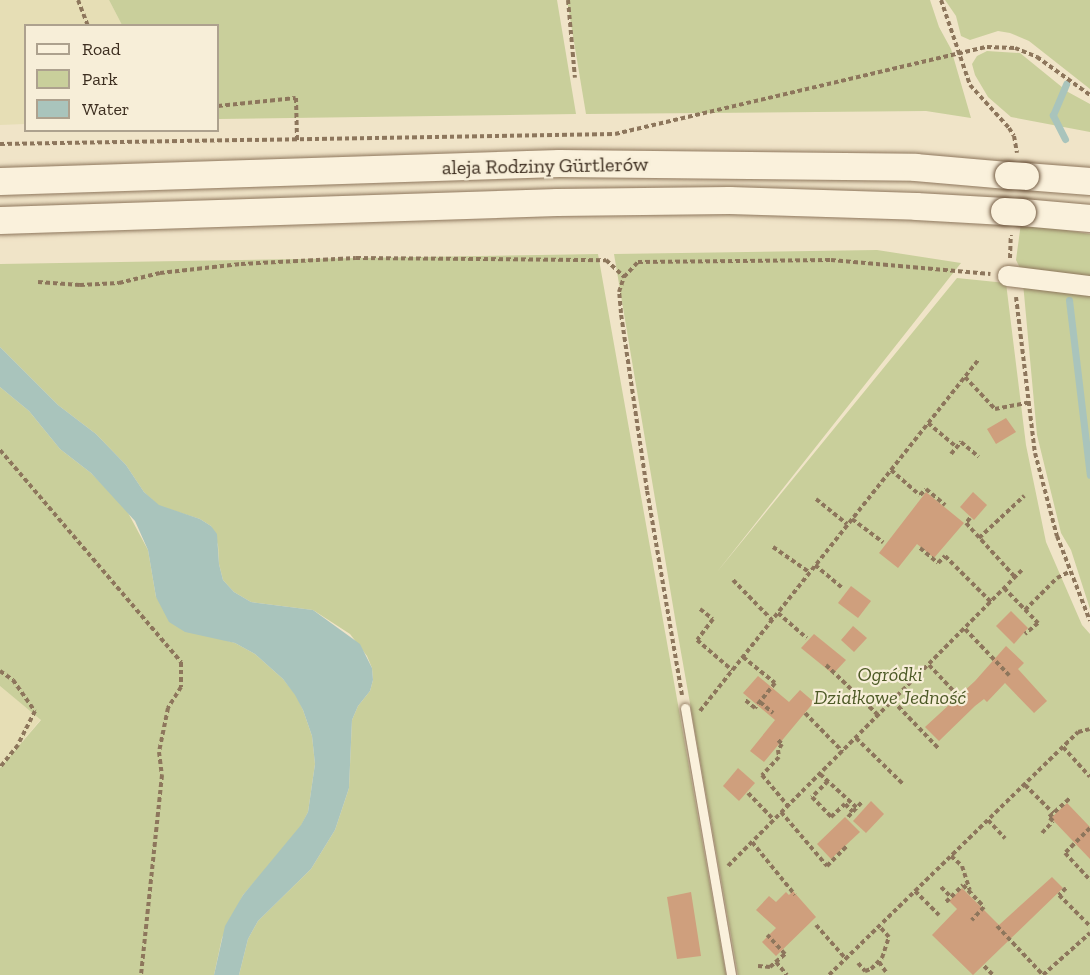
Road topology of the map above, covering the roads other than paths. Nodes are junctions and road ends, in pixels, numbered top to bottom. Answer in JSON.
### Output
{"nodes":[{"id":1,"x":0,"y":181,"type":"edge"},
{"id":2,"x":1090,"y":181,"type":"edge"},
{"id":3,"x":1090,"y":218,"type":"edge"},
{"id":4,"x":0,"y":220,"type":"edge"},
{"id":5,"x":1008,"y":276,"type":"road end"},
{"id":6,"x":1090,"y":286,"type":"edge"},
{"id":7,"x":685,"y":708,"type":"road end"},
{"id":8,"x":731,"y":975,"type":"edge"}],
"edges":[{"from":1,"to":2,"type":"main road","name":"aleja Rodziny Gürtlerów"},
{"from":3,"to":4,"type":"main road","name":"aleja Rodziny Gürtlerów"},
{"from":5,"to":6,"type":"street"},
{"from":7,"to":8,"type":"lane"}]}
